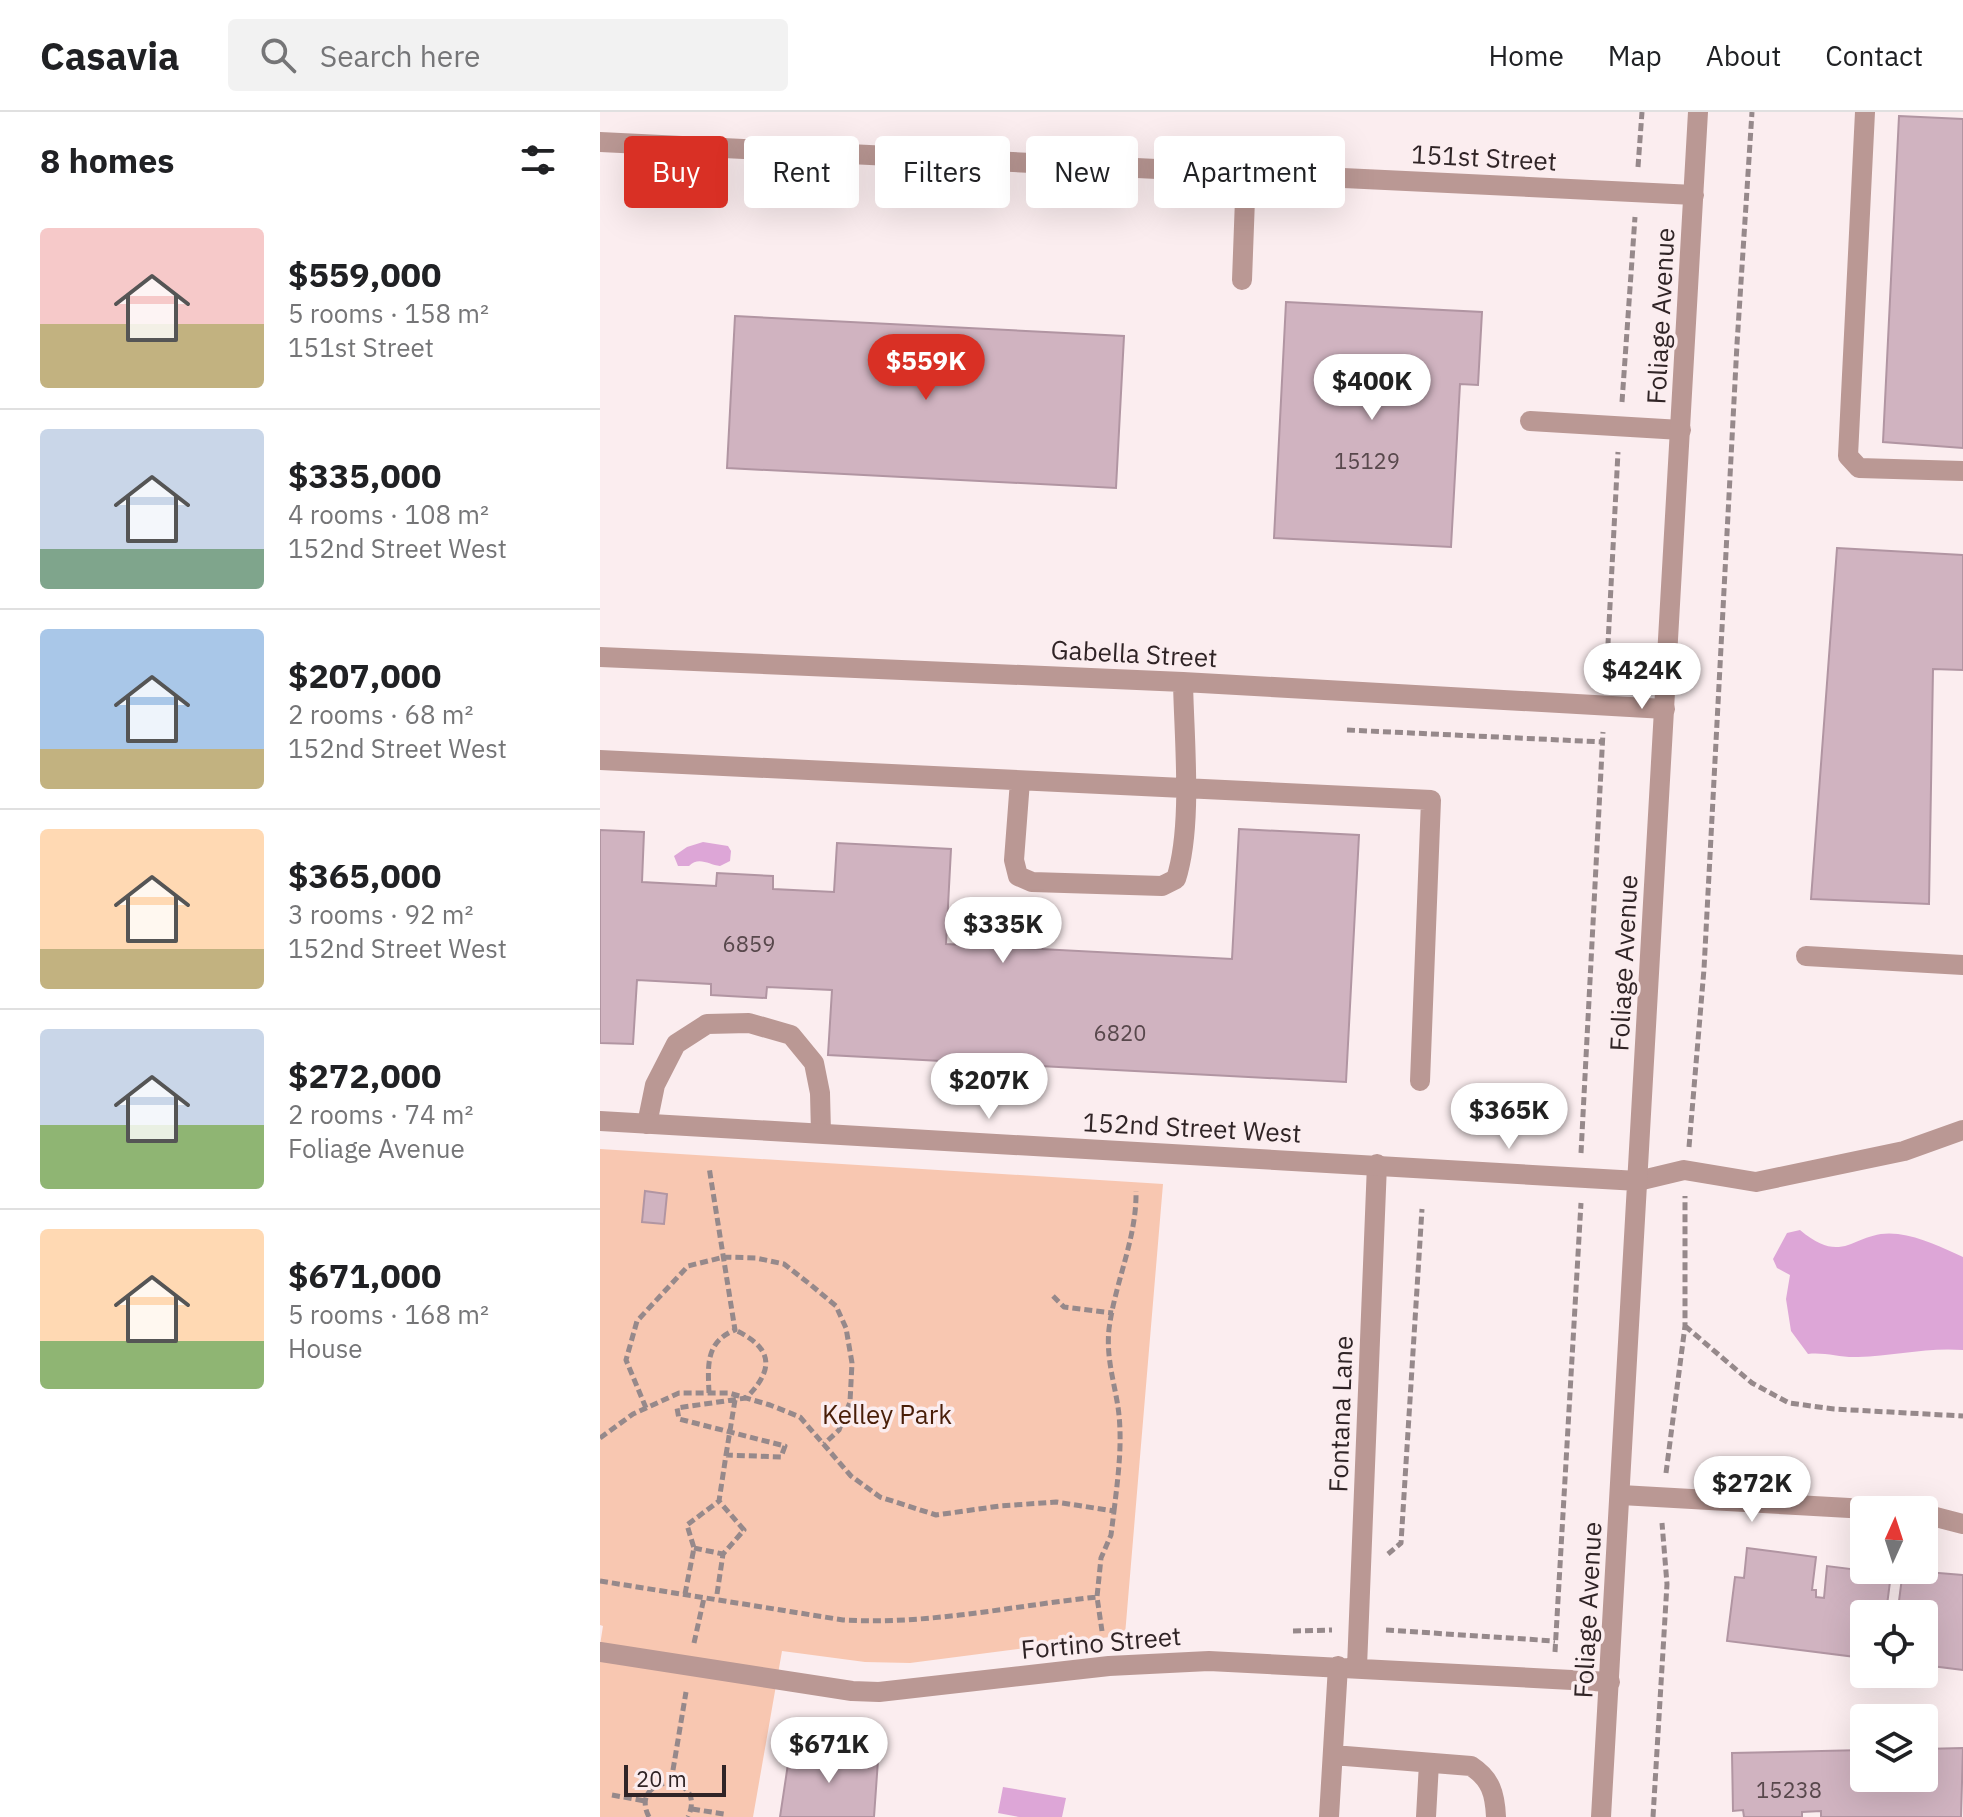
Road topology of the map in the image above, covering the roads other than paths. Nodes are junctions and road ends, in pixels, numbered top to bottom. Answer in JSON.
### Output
{"nodes":[{"id":1,"x":1698,"y":112,"type":"edge"},
{"id":2,"x":1865,"y":112,"type":"edge"},
{"id":3,"x":600,"y":142,"type":"edge"},
{"id":4,"x":1154,"y":168,"type":"edge"},
{"id":5,"x":1345,"y":177,"type":"edge"},
{"id":6,"x":1694,"y":195,"type":"junction"},
{"id":7,"x":1245,"y":208,"type":"edge"},
{"id":8,"x":1242,"y":280,"type":"dead end"},
{"id":9,"x":1530,"y":421,"type":"dead end"},
{"id":10,"x":1681,"y":430,"type":"junction"},
{"id":11,"x":1963,"y":471,"type":"edge"},
{"id":12,"x":600,"y":657,"type":"edge"},
{"id":13,"x":1183,"y":682,"type":"junction"},
{"id":14,"x":1665,"y":709,"type":"junction"},
{"id":15,"x":600,"y":760,"type":"edge"},
{"id":16,"x":1020,"y":781,"type":"junction"},
{"id":17,"x":1186,"y":789,"type":"junction"},
{"id":18,"x":1806,"y":956,"type":"dead end"},
{"id":19,"x":1963,"y":965,"type":"edge"},
{"id":20,"x":1420,"y":1081,"type":"dead end"},
{"id":21,"x":600,"y":1121,"type":"edge"},
{"id":22,"x":647,"y":1124,"type":"junction"},
{"id":23,"x":1963,"y":1130,"type":"edge"},
{"id":24,"x":821,"y":1133,"type":"junction"},
{"id":25,"x":1377,"y":1164,"type":"junction"},
{"id":26,"x":1638,"y":1181,"type":"junction"},
{"id":27,"x":1621,"y":1495,"type":"junction"},
{"id":28,"x":1850,"y":1508,"type":"edge"},
{"id":29,"x":1938,"y":1518,"type":"edge"},
{"id":30,"x":1963,"y":1524,"type":"edge"},
{"id":31,"x":600,"y":1652,"type":"edge"},
{"id":32,"x":1348,"y":1666,"type":"junction"},
{"id":33,"x":1610,"y":1682,"type":"junction"},
{"id":34,"x":1333,"y":1755,"type":"junction"},
{"id":35,"x":1429,"y":1763,"type":"junction"},
{"id":36,"x":1329,"y":1817,"type":"edge"},
{"id":37,"x":1426,"y":1817,"type":"edge"},
{"id":38,"x":1496,"y":1817,"type":"edge"},
{"id":39,"x":1601,"y":1817,"type":"edge"}],
"edges":[{"from":1,"to":6,"type":"street","name":"Foliage Avenue"},
{"from":2,"to":11,"type":"street"},
{"from":3,"to":4,"type":"street","name":"151st Street"},
{"from":5,"to":6,"type":"street","name":"151st Street"},
{"from":6,"to":10,"type":"street","name":"Foliage Avenue"},
{"from":7,"to":8,"type":"street"},
{"from":9,"to":10,"type":"street"},
{"from":10,"to":14,"type":"street","name":"Foliage Avenue"},
{"from":12,"to":13,"type":"street","name":"Gabella Street"},
{"from":13,"to":14,"type":"street","name":"Gabella Street"},
{"from":13,"to":17,"type":"street"},
{"from":14,"to":26,"type":"street","name":"Foliage Avenue"},
{"from":15,"to":16,"type":"street"},
{"from":16,"to":17,"type":"street"},
{"from":16,"to":17,"type":"street"},
{"from":17,"to":20,"type":"street"},
{"from":18,"to":19,"type":"street"},
{"from":21,"to":22,"type":"street","name":"152nd Street West"},
{"from":22,"to":24,"type":"street","name":"152nd Street West"},
{"from":22,"to":24,"type":"street"},
{"from":23,"to":26,"type":"street","name":"152nd Street West"},
{"from":24,"to":25,"type":"street","name":"152nd Street West"},
{"from":25,"to":26,"type":"street","name":"152nd Street West"},
{"from":25,"to":32,"type":"street","name":"Fontana Lane"},
{"from":26,"to":27,"type":"street","name":"Foliage Avenue"},
{"from":27,"to":28,"type":"street"},
{"from":27,"to":33,"type":"street","name":"Foliage Avenue"},
{"from":29,"to":30,"type":"street"},
{"from":31,"to":32,"type":"street","name":"Fortino Street"},
{"from":32,"to":33,"type":"street","name":"Fortino Street"},
{"from":32,"to":34,"type":"street","name":"Fontana Lane"},
{"from":33,"to":39,"type":"street","name":"Foliage Avenue"},
{"from":34,"to":35,"type":"street"},
{"from":34,"to":36,"type":"street","name":"Fontana Lane"},
{"from":35,"to":37,"type":"street"},
{"from":35,"to":38,"type":"street"}]}
